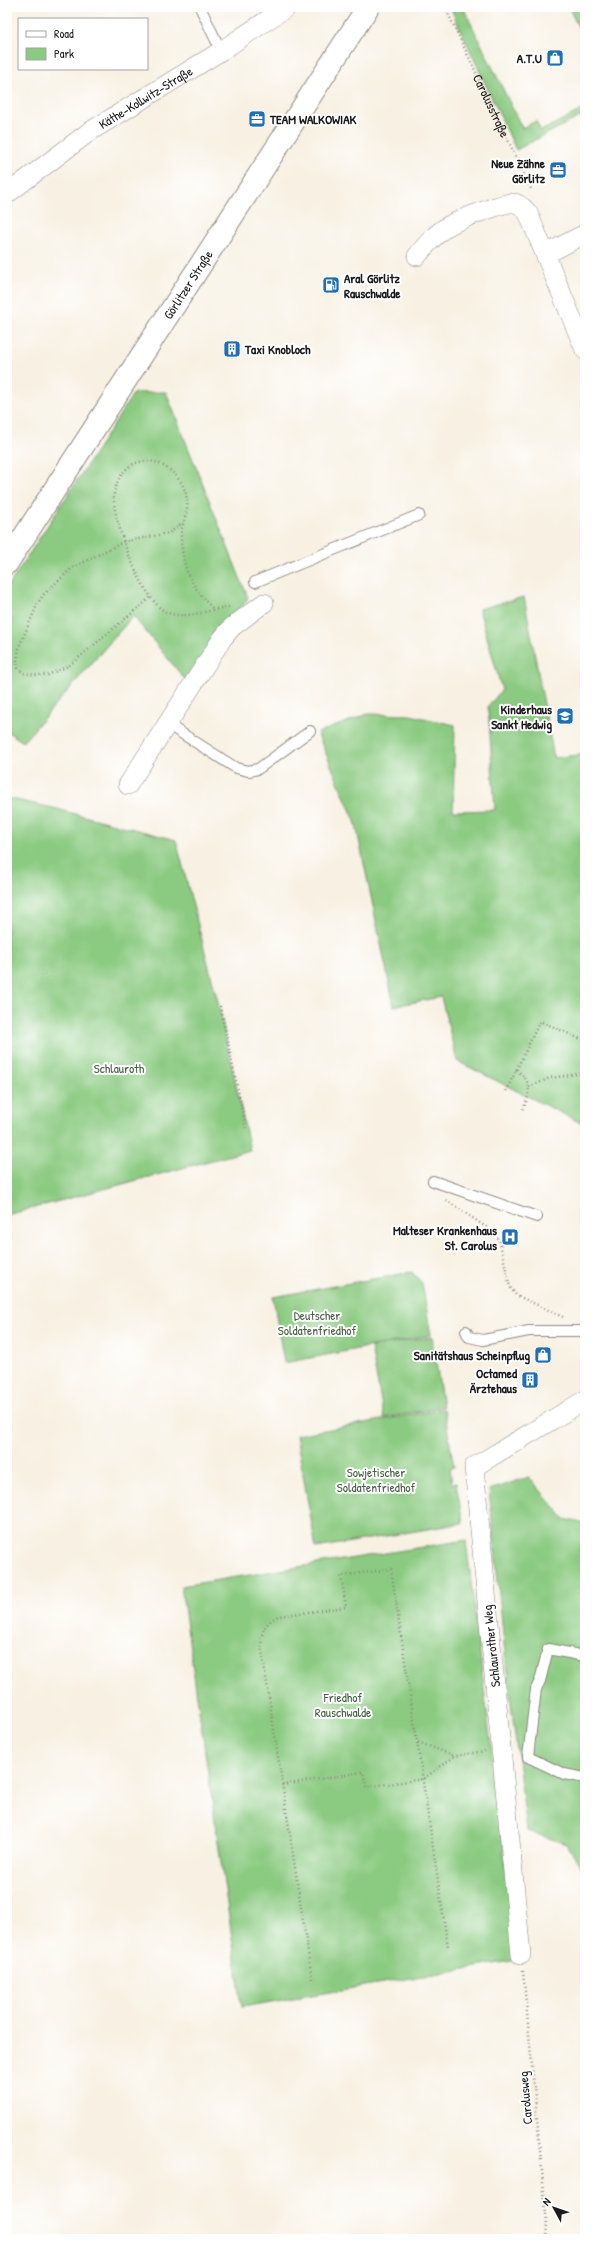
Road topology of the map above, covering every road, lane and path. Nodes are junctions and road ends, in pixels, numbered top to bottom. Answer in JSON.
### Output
{"nodes":[{"id":1,"x":200,"y":7,"type":"edge"},
{"id":2,"x":287,"y":7,"type":"edge"},
{"id":3,"x":368,"y":7,"type":"edge"},
{"id":4,"x":445,"y":7,"type":"edge"},
{"id":5,"x":221,"y":51,"type":"junction"},
{"id":6,"x":7,"y":194,"type":"edge"},
{"id":7,"x":533,"y":194,"type":"dead end"},
{"id":8,"x":585,"y":234,"type":"edge"},
{"id":9,"x":546,"y":254,"type":"junction"},
{"id":10,"x":417,"y":256,"type":"dead end"},
{"id":11,"x":585,"y":350,"type":"edge"},
{"id":12,"x":419,"y":515,"type":"dead end"},
{"id":13,"x":183,"y":522,"type":"junction"},
{"id":14,"x":123,"y":542,"type":"junction"},
{"id":15,"x":7,"y":563,"type":"edge"},
{"id":16,"x":255,"y":582,"type":"dead end"},
{"id":17,"x":150,"y":598,"type":"junction"},
{"id":18,"x":212,"y":608,"type":"junction"},
{"id":19,"x":257,"y":608,"type":"joint"},
{"id":20,"x":167,"y":724,"type":"junction"},
{"id":21,"x":310,"y":731,"type":"dead end"},
{"id":22,"x":128,"y":785,"type":"dead end"},
{"id":23,"x":220,"y":1006,"type":"dead end"},
{"id":24,"x":585,"y":1041,"type":"edge"},
{"id":25,"x":516,"y":1070,"type":"junction"},
{"id":26,"x":585,"y":1073,"type":"edge"},
{"id":27,"x":529,"y":1087,"type":"junction"},
{"id":28,"x":506,"y":1091,"type":"dead end"},
{"id":29,"x":523,"y":1108,"type":"dead end"},
{"id":30,"x":246,"y":1128,"type":"dead end"},
{"id":31,"x":433,"y":1180,"type":"dead end"},
{"id":32,"x":443,"y":1198,"type":"dead end"},
{"id":33,"x":537,"y":1217,"type":"dead end"},
{"id":34,"x":466,"y":1331,"type":"dead end"},
{"id":35,"x":583,"y":1331,"type":"edge"},
{"id":36,"x":585,"y":1400,"type":"edge"},
{"id":37,"x":585,"y":1656,"type":"edge"},
{"id":38,"x":418,"y":1742,"type":"junction"},
{"id":39,"x":501,"y":1749,"type":"junction"},
{"id":40,"x":455,"y":1756,"type":"junction"},
{"id":41,"x":585,"y":1778,"type":"edge"},
{"id":42,"x":423,"y":1779,"type":"junction"},
{"id":43,"x":282,"y":1785,"type":"junction"},
{"id":44,"x":448,"y":1947,"type":"dead end"},
{"id":45,"x":521,"y":1954,"type":"joint"},
{"id":46,"x":312,"y":1979,"type":"dead end"},
{"id":47,"x":546,"y":2239,"type":"edge"}],
"edges":[{"from":1,"to":5,"type":"lane"},
{"from":2,"to":5,"type":"street","name":"Käthe-Kollwitz-Straße"},
{"from":3,"to":15,"type":"street","name":"Görlitzer Straße"},
{"from":4,"to":7,"type":"path","name":"Carolusstraße"},
{"from":5,"to":6,"type":"street","name":"Käthe-Kollwitz-Straße"},
{"from":8,"to":9,"type":"street"},
{"from":9,"to":10,"type":"street"},
{"from":9,"to":11,"type":"street"},
{"from":12,"to":16,"type":"lane"},
{"from":13,"to":14,"type":"path"},
{"from":13,"to":14,"type":"path"},
{"from":13,"to":18,"type":"path"},
{"from":14,"to":17,"type":"path"},
{"from":14,"to":17,"type":"path"},
{"from":17,"to":18,"type":"path"},
{"from":18,"to":19,"type":"path"},
{"from":19,"to":20,"type":"street"},
{"from":20,"to":21,"type":"lane"},
{"from":20,"to":22,"type":"street"},
{"from":23,"to":30,"type":"path"},
{"from":24,"to":25,"type":"path"},
{"from":25,"to":27,"type":"path"},
{"from":25,"to":28,"type":"path"},
{"from":26,"to":27,"type":"path"},
{"from":27,"to":29,"type":"path"},
{"from":31,"to":33,"type":"lane"},
{"from":32,"to":35,"type":"path"},
{"from":34,"to":35,"type":"lane"},
{"from":36,"to":39,"type":"street","name":"Schlaurother Weg"},
{"from":37,"to":41,"type":"lane"},
{"from":38,"to":40,"type":"path"},
{"from":38,"to":42,"type":"path"},
{"from":38,"to":43,"type":"path"},
{"from":39,"to":40,"type":"path"},
{"from":39,"to":45,"type":"street","name":"Schlaurother Weg"},
{"from":40,"to":42,"type":"path"},
{"from":42,"to":43,"type":"path"},
{"from":42,"to":44,"type":"path"},
{"from":43,"to":46,"type":"path"},
{"from":45,"to":47,"type":"path","name":"Carolusweg"}]}
